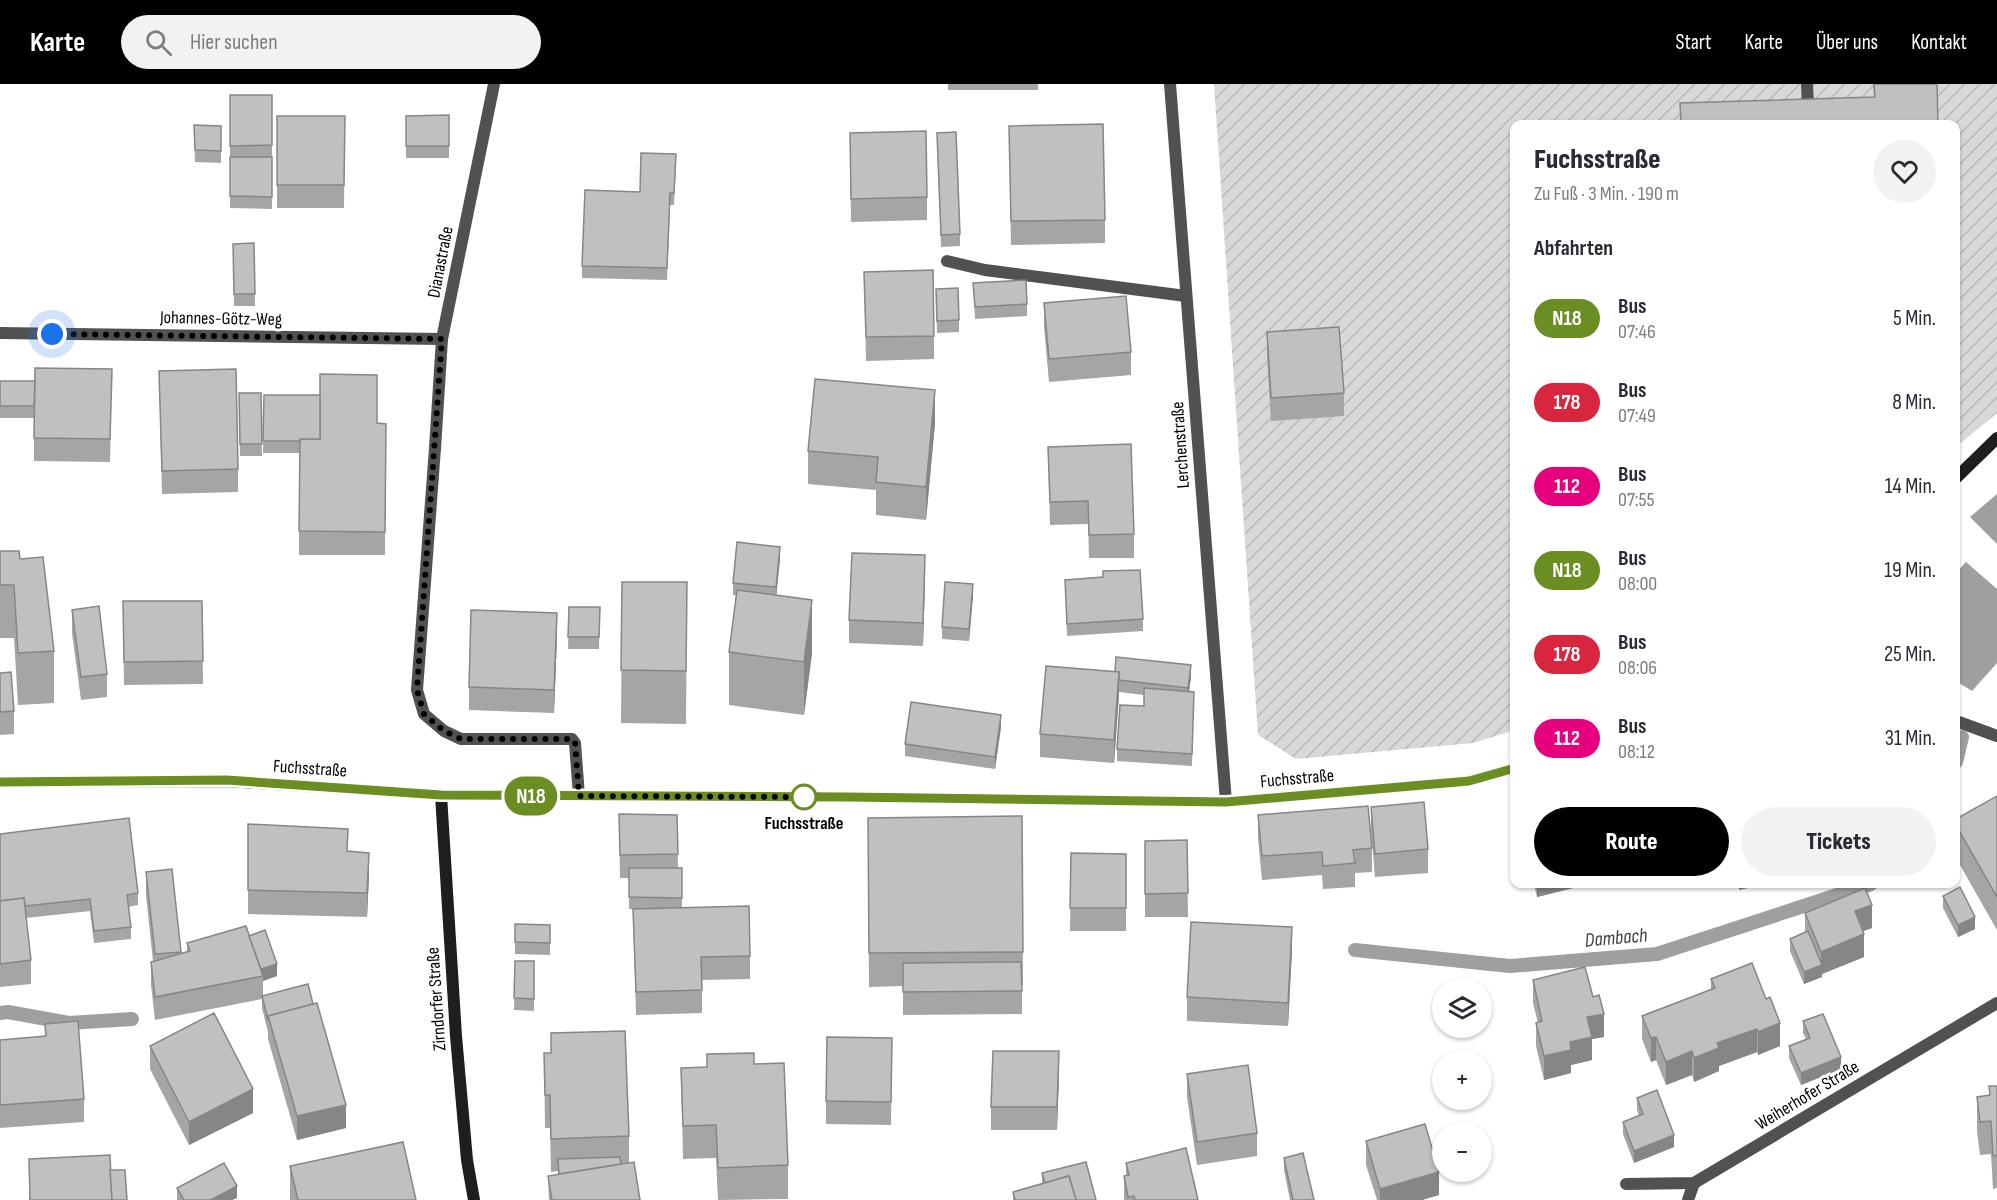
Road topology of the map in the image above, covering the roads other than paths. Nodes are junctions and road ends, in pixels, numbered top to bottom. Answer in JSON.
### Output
{"nodes":[{"id":1,"x":494,"y":84,"type":"edge"},
{"id":2,"x":1170,"y":84,"type":"edge"},
{"id":3,"x":1807,"y":84,"type":"edge"},
{"id":4,"x":1809,"y":120,"type":"edge"},
{"id":5,"x":947,"y":261,"type":"dead end"},
{"id":6,"x":1186,"y":296,"type":"junction"},
{"id":7,"x":0,"y":333,"type":"edge"},
{"id":8,"x":442,"y":339,"type":"junction"},
{"id":9,"x":1997,"y":438,"type":"edge"},
{"id":10,"x":1960,"y":474,"type":"edge"},
{"id":11,"x":1960,"y":722,"type":"edge"},
{"id":12,"x":1997,"y":736,"type":"edge"},
{"id":13,"x":1510,"y":769,"type":"edge"},
{"id":14,"x":0,"y":782,"type":"edge"},
{"id":15,"x":441,"y":795,"type":"junction"},
{"id":16,"x":579,"y":796,"type":"junction"},
{"id":17,"x":1226,"y":802,"type":"junction"},
{"id":18,"x":1997,"y":1003,"type":"edge"},
{"id":19,"x":1694,"y":1183,"type":"junction"},
{"id":20,"x":1626,"y":1184,"type":"dead end"},
{"id":21,"x":474,"y":1200,"type":"edge"},
{"id":22,"x":1688,"y":1200,"type":"edge"}],
"edges":[{"from":1,"to":8,"type":"street","name":"Dianastraße"},
{"from":2,"to":6,"type":"street","name":"Lerchenstraße"},
{"from":3,"to":4,"type":"street"},
{"from":5,"to":6,"type":"street"},
{"from":6,"to":17,"type":"street","name":"Lerchenstraße"},
{"from":7,"to":8,"type":"street","name":"Johannes-Götz-Weg"},
{"from":8,"to":16,"type":"street","name":"Dianastraße"},
{"from":9,"to":10,"type":"main road"},
{"from":11,"to":12,"type":"street"},
{"from":13,"to":17,"type":"main road","name":"Fuchsstraße"},
{"from":14,"to":15,"type":"main road","name":"Fuchsstraße"},
{"from":15,"to":16,"type":"main road","name":"Fuchsstraße"},
{"from":15,"to":21,"type":"main road","name":"Zirndorfer Straße"},
{"from":16,"to":17,"type":"main road","name":"Fuchsstraße"},
{"from":18,"to":19,"type":"street","name":"Weiherhofer Straße"},
{"from":19,"to":20,"type":"street","name":"Weiherhofer Straße"},
{"from":19,"to":22,"type":"street"}]}
